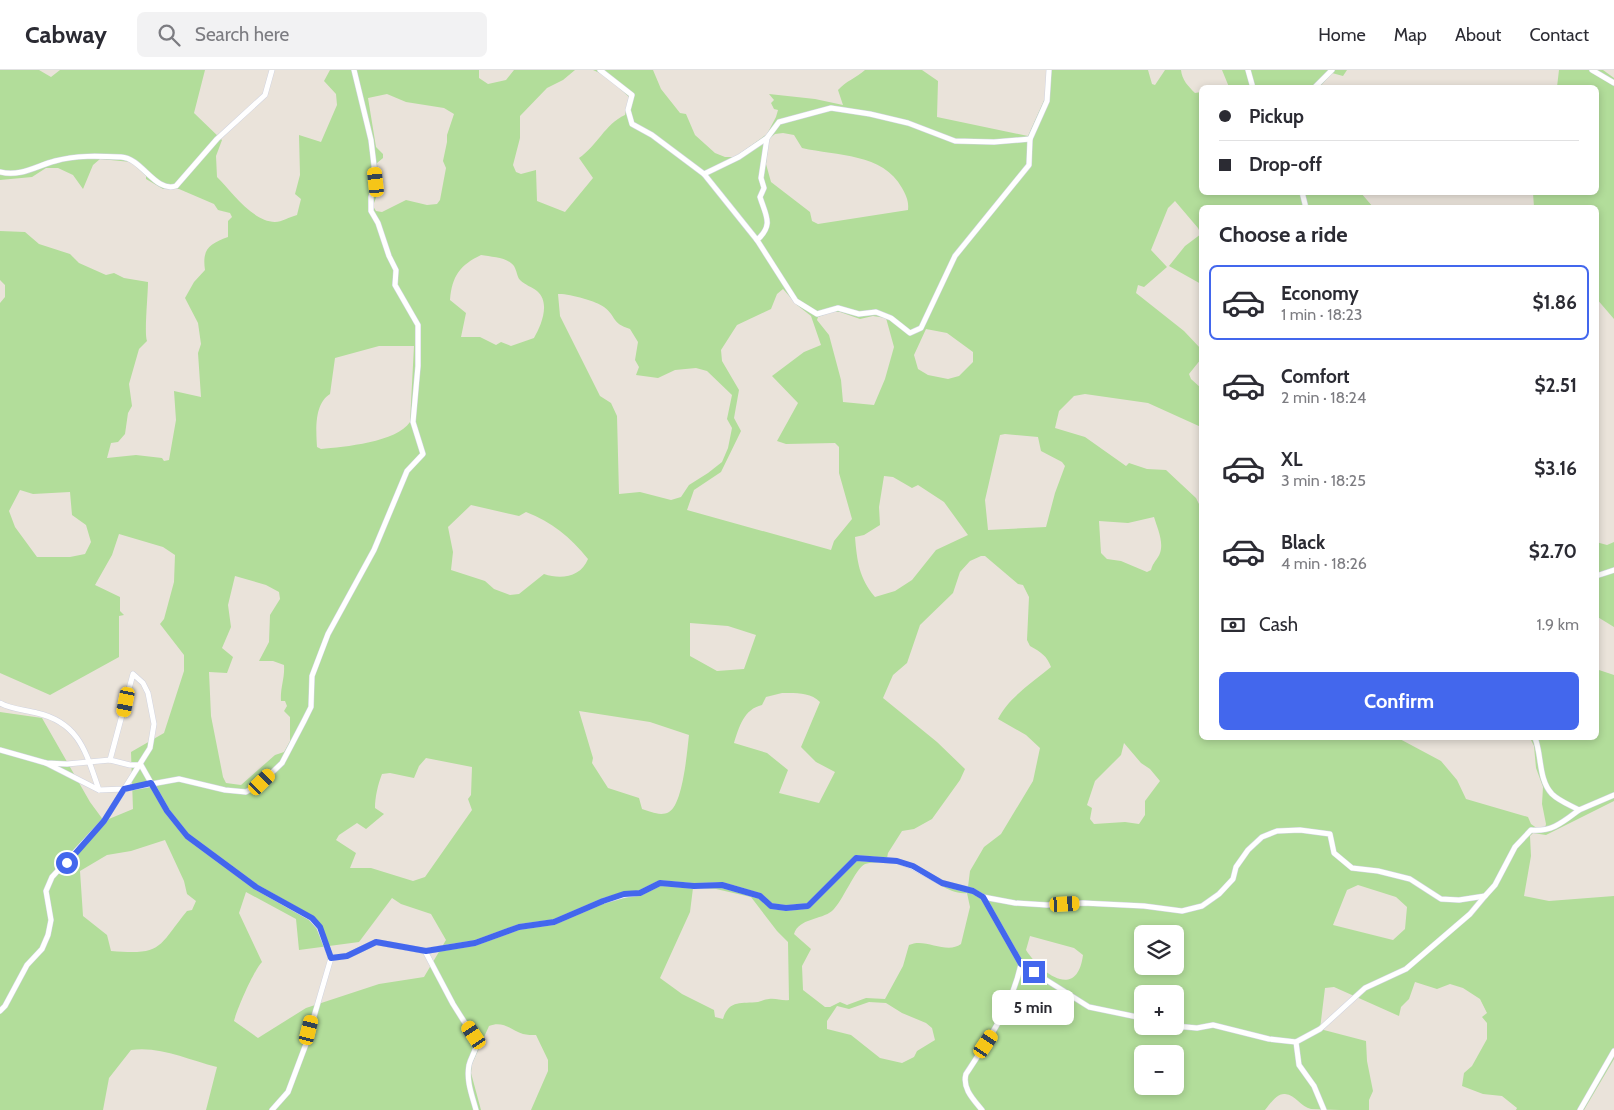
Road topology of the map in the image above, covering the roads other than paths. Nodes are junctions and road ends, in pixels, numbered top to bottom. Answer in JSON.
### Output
{"nodes":[{"id":1,"x":272,"y":70,"type":"edge"},
{"id":2,"x":354,"y":70,"type":"edge"},
{"id":3,"x":600,"y":70,"type":"edge"},
{"id":4,"x":1049,"y":70,"type":"edge"},
{"id":5,"x":1248,"y":70,"type":"edge"},
{"id":6,"x":1332,"y":70,"type":"edge"},
{"id":7,"x":1592,"y":70,"type":"edge"},
{"id":8,"x":1614,"y":83,"type":"edge"},
{"id":9,"x":1252,"y":85,"type":"edge"},
{"id":10,"x":1317,"y":85,"type":"edge"},
{"id":11,"x":767,"y":138,"type":"junction"},
{"id":12,"x":1030,"y":139,"type":"junction"},
{"id":13,"x":0,"y":172,"type":"edge"},
{"id":14,"x":704,"y":174,"type":"junction"},
{"id":15,"x":757,"y":240,"type":"junction"},
{"id":16,"x":1614,"y":570,"type":"edge"},
{"id":17,"x":1599,"y":575,"type":"edge"},
{"id":18,"x":0,"y":702,"type":"edge"},
{"id":19,"x":1535,"y":740,"type":"edge"},
{"id":20,"x":0,"y":750,"type":"edge"},
{"id":21,"x":110,"y":760,"type":"junction"},
{"id":22,"x":46,"y":763,"type":"junction"},
{"id":23,"x":89,"y":763,"type":"junction"},
{"id":24,"x":141,"y":765,"type":"junction"},
{"id":25,"x":151,"y":783,"type":"junction"},
{"id":26,"x":124,"y":789,"type":"junction"},
{"id":27,"x":98,"y":790,"type":"junction"},
{"id":28,"x":1614,"y":795,"type":"edge"},
{"id":29,"x":1579,"y":810,"type":"junction"},
{"id":30,"x":1485,"y":896,"type":"junction"},
{"id":31,"x":983,"y":897,"type":"junction"},
{"id":32,"x":426,"y":951,"type":"junction"},
{"id":33,"x":331,"y":958,"type":"junction"},
{"id":34,"x":1021,"y":964,"type":"junction"},
{"id":35,"x":0,"y":1011,"type":"edge"},
{"id":36,"x":1134,"y":1016,"type":"edge"},
{"id":37,"x":1184,"y":1027,"type":"edge"},
{"id":38,"x":1296,"y":1042,"type":"junction"},
{"id":39,"x":1614,"y":1051,"type":"edge"},
{"id":40,"x":272,"y":1110,"type":"edge"},
{"id":41,"x":476,"y":1110,"type":"edge"},
{"id":42,"x":982,"y":1110,"type":"edge"},
{"id":43,"x":1324,"y":1110,"type":"edge"},
{"id":44,"x":1580,"y":1110,"type":"edge"}],
"edges":[{"from":1,"to":13,"type":"street"},
{"from":2,"to":25,"type":"street"},
{"from":3,"to":14,"type":"street"},
{"from":4,"to":12,"type":"street"},
{"from":5,"to":9,"type":"street"},
{"from":6,"to":10,"type":"street"},
{"from":7,"to":8,"type":"street"},
{"from":11,"to":12,"type":"street"},
{"from":11,"to":14,"type":"street"},
{"from":11,"to":15,"type":"street"},
{"from":12,"to":15,"type":"street"},
{"from":14,"to":15,"type":"street"},
{"from":16,"to":17,"type":"street"},
{"from":18,"to":23,"type":"street"},
{"from":19,"to":29,"type":"street"},
{"from":20,"to":22,"type":"street"},
{"from":21,"to":23,"type":"street"},
{"from":21,"to":24,"type":"street"},
{"from":21,"to":24,"type":"street"},
{"from":22,"to":23,"type":"street"},
{"from":22,"to":27,"type":"street"},
{"from":23,"to":27,"type":"street"},
{"from":24,"to":25,"type":"street"},
{"from":24,"to":26,"type":"street"},
{"from":25,"to":26,"type":"street"},
{"from":25,"to":33,"type":"street"},
{"from":26,"to":27,"type":"street"},
{"from":26,"to":35,"type":"street"},
{"from":28,"to":29,"type":"street"},
{"from":29,"to":30,"type":"street"},
{"from":30,"to":31,"type":"street"},
{"from":30,"to":38,"type":"street"},
{"from":31,"to":32,"type":"street"},
{"from":31,"to":34,"type":"street"},
{"from":32,"to":33,"type":"street"},
{"from":32,"to":41,"type":"street"},
{"from":33,"to":40,"type":"street"},
{"from":34,"to":36,"type":"street"},
{"from":34,"to":42,"type":"street"},
{"from":37,"to":38,"type":"street"},
{"from":38,"to":43,"type":"street"},
{"from":39,"to":44,"type":"street"}]}
